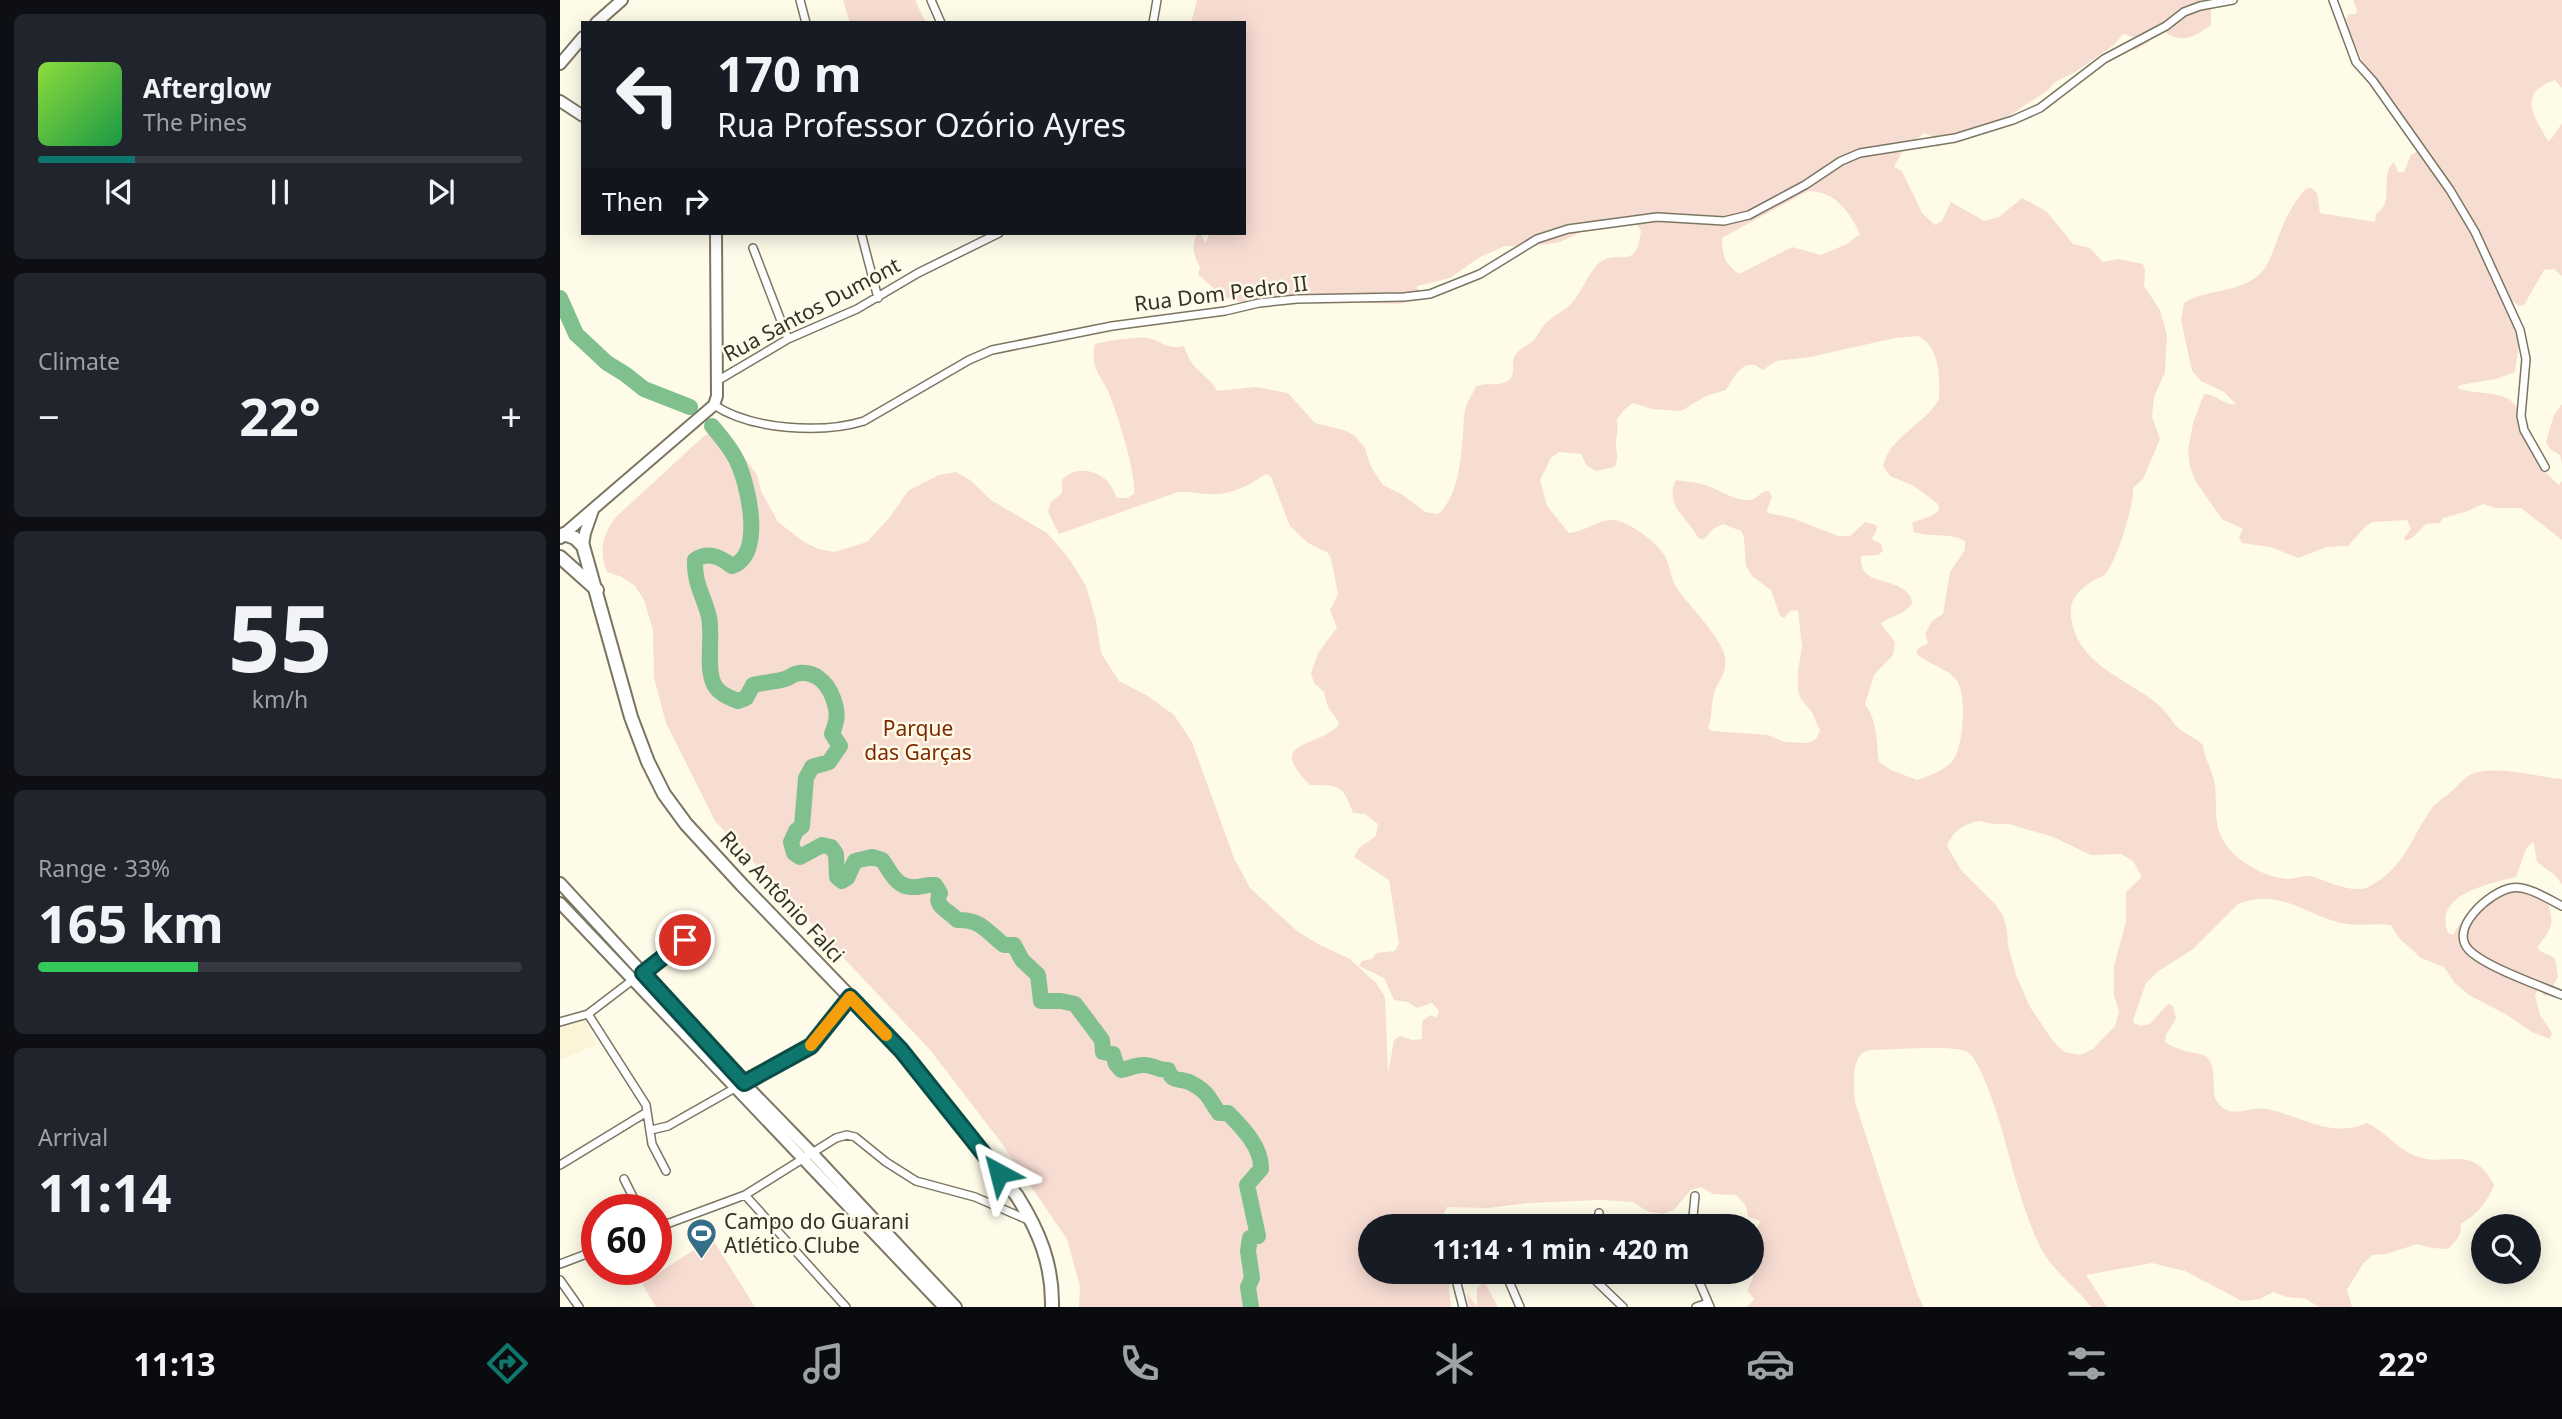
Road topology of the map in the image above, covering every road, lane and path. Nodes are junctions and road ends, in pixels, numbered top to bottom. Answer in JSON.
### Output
{"nodes":[{"id":1,"x":622,"y":0,"type":"edge"},
{"id":2,"x":800,"y":0,"type":"edge"},
{"id":3,"x":931,"y":0,"type":"edge"},
{"id":4,"x":1157,"y":0,"type":"edge"},
{"id":5,"x":2233,"y":0,"type":"edge"},
{"id":6,"x":2333,"y":0,"type":"edge"},
{"id":7,"x":598,"y":21,"type":"edge"},
{"id":8,"x":805,"y":21,"type":"edge"},
{"id":9,"x":940,"y":21,"type":"edge"},
{"id":10,"x":1153,"y":21,"type":"edge"},
{"id":11,"x":581,"y":39,"type":"edge"},
{"id":12,"x":560,"y":64,"type":"edge"},
{"id":13,"x":560,"y":100,"type":"edge"},
{"id":14,"x":581,"y":115,"type":"edge"},
{"id":15,"x":716,"y":235,"type":"edge"},
{"id":16,"x":862,"y":235,"type":"edge"},
{"id":17,"x":995,"y":235,"type":"edge"},
{"id":18,"x":753,"y":248,"type":"dead end"},
{"id":19,"x":878,"y":298,"type":"junction"},
{"id":20,"x":788,"y":339,"type":"junction"},
{"id":21,"x":716,"y":382,"type":"junction"},
{"id":22,"x":715,"y":405,"type":"junction"},
{"id":23,"x":2545,"y":467,"type":"dead end"},
{"id":24,"x":594,"y":508,"type":"junction"},
{"id":25,"x":562,"y":536,"type":"edge"},
{"id":26,"x":583,"y":546,"type":"junction"},
{"id":27,"x":562,"y":561,"type":"edge"},
{"id":28,"x":597,"y":590,"type":"junction"},
{"id":29,"x":560,"y":883,"type":"edge"},
{"id":30,"x":560,"y":903,"type":"edge"},
{"id":31,"x":2562,"y":906,"type":"edge"},
{"id":32,"x":583,"y":910,"type":"junction"},
{"id":33,"x":575,"y":920,"type":"junction"},
{"id":34,"x":685,"y":940,"type":"dead end"},
{"id":35,"x":643,"y":973,"type":"junction"},
{"id":36,"x":634,"y":981,"type":"junction"},
{"id":37,"x":2562,"y":995,"type":"edge"},
{"id":38,"x":850,"y":997,"type":"junction"},
{"id":39,"x":588,"y":1014,"type":"junction"},
{"id":40,"x":560,"y":1022,"type":"edge"},
{"id":41,"x":739,"y":1086,"type":"junction"},
{"id":42,"x":647,"y":1112,"type":"junction"},
{"id":43,"x":651,"y":1130,"type":"junction"},
{"id":44,"x":808,"y":1157,"type":"junction"},
{"id":45,"x":560,"y":1166,"type":"edge"},
{"id":46,"x":666,"y":1171,"type":"dead end"},
{"id":47,"x":624,"y":1179,"type":"dead end"},
{"id":48,"x":632,"y":1194,"type":"edge"},
{"id":49,"x":746,"y":1195,"type":"junction"},
{"id":50,"x":1695,"y":1196,"type":"dead end"},
{"id":51,"x":1693,"y":1214,"type":"edge"},
{"id":52,"x":1033,"y":1221,"type":"junction"},
{"id":53,"x":672,"y":1222,"type":"edge"},
{"id":54,"x":581,"y":1256,"type":"edge"},
{"id":55,"x":560,"y":1264,"type":"edge"},
{"id":56,"x":560,"y":1280,"type":"edge"},
{"id":57,"x":1457,"y":1284,"type":"edge"},
{"id":58,"x":1510,"y":1284,"type":"edge"},
{"id":59,"x":1599,"y":1284,"type":"edge"},
{"id":60,"x":1700,"y":1284,"type":"edge"},
{"id":61,"x":1709,"y":1305,"type":"edge"},
{"id":62,"x":579,"y":1307,"type":"edge"},
{"id":63,"x":846,"y":1307,"type":"edge"},
{"id":64,"x":944,"y":1307,"type":"edge"},
{"id":65,"x":956,"y":1307,"type":"edge"},
{"id":66,"x":1052,"y":1307,"type":"edge"},
{"id":67,"x":1462,"y":1307,"type":"edge"},
{"id":68,"x":1520,"y":1307,"type":"edge"},
{"id":69,"x":1623,"y":1307,"type":"edge"},
{"id":70,"x":1696,"y":1307,"type":"edge"}],
"edges":[{"from":1,"to":7,"type":"main road"},
{"from":2,"to":8,"type":"street"},
{"from":3,"to":9,"type":"street"},
{"from":4,"to":10,"type":"street"},
{"from":5,"to":22,"type":"street","name":"Rua Dom Pedro II"},
{"from":6,"to":23,"type":"street"},
{"from":11,"to":12,"type":"main road"},
{"from":13,"to":14,"type":"main road"},
{"from":15,"to":21,"type":"main road"},
{"from":16,"to":19,"type":"street"},
{"from":17,"to":19,"type":"street","name":"Rua Santos Dumont"},
{"from":18,"to":20,"type":"street"},
{"from":19,"to":20,"type":"street","name":"Rua Santos Dumont"},
{"from":20,"to":21,"type":"street","name":"Rua Santos Dumont"},
{"from":21,"to":22,"type":"main road"},
{"from":22,"to":24,"type":"main road"},
{"from":24,"to":25,"type":"main road"},
{"from":24,"to":26,"type":"main road"},
{"from":25,"to":26,"type":"main road"},
{"from":26,"to":27,"type":"main road"},
{"from":26,"to":28,"type":"main road","name":"Rua Antônio Falci"},
{"from":27,"to":28,"type":"main road"},
{"from":28,"to":38,"type":"main road","name":"Rua Antônio Falci"},
{"from":29,"to":32,"type":"main road"},
{"from":30,"to":33,"type":"main road"},
{"from":31,"to":37,"type":"street"},
{"from":32,"to":33,"type":"main road"},
{"from":32,"to":35,"type":"main road"},
{"from":33,"to":36,"type":"main road"},
{"from":34,"to":35,"type":"street"},
{"from":35,"to":36,"type":"street"},
{"from":35,"to":41,"type":"main road"},
{"from":36,"to":39,"type":"street"},
{"from":36,"to":41,"type":"main road"},
{"from":38,"to":41,"type":"street"},
{"from":38,"to":52,"type":"main road","name":"Rua Antônio Falci"},
{"from":39,"to":40,"type":"street"},
{"from":39,"to":42,"type":"street"},
{"from":41,"to":43,"type":"street"},
{"from":41,"to":44,"type":"main road"},
{"from":42,"to":43,"type":"street"},
{"from":42,"to":45,"type":"street"},
{"from":43,"to":46,"type":"street"},
{"from":44,"to":49,"type":"street"},
{"from":44,"to":52,"type":"street"},
{"from":44,"to":64,"type":"main road"},
{"from":44,"to":65,"type":"main road"},
{"from":47,"to":48,"type":"street"},
{"from":49,"to":53,"type":"street"},
{"from":49,"to":63,"type":"street"},
{"from":50,"to":51,"type":"street"},
{"from":52,"to":66,"type":"main road","name":"Rua Antônio Falci"},
{"from":54,"to":55,"type":"street"},
{"from":56,"to":62,"type":"street"},
{"from":57,"to":67,"type":"street"},
{"from":58,"to":68,"type":"street"},
{"from":59,"to":69,"type":"street"},
{"from":60,"to":61,"type":"street"},
{"from":61,"to":70,"type":"street"}]}
